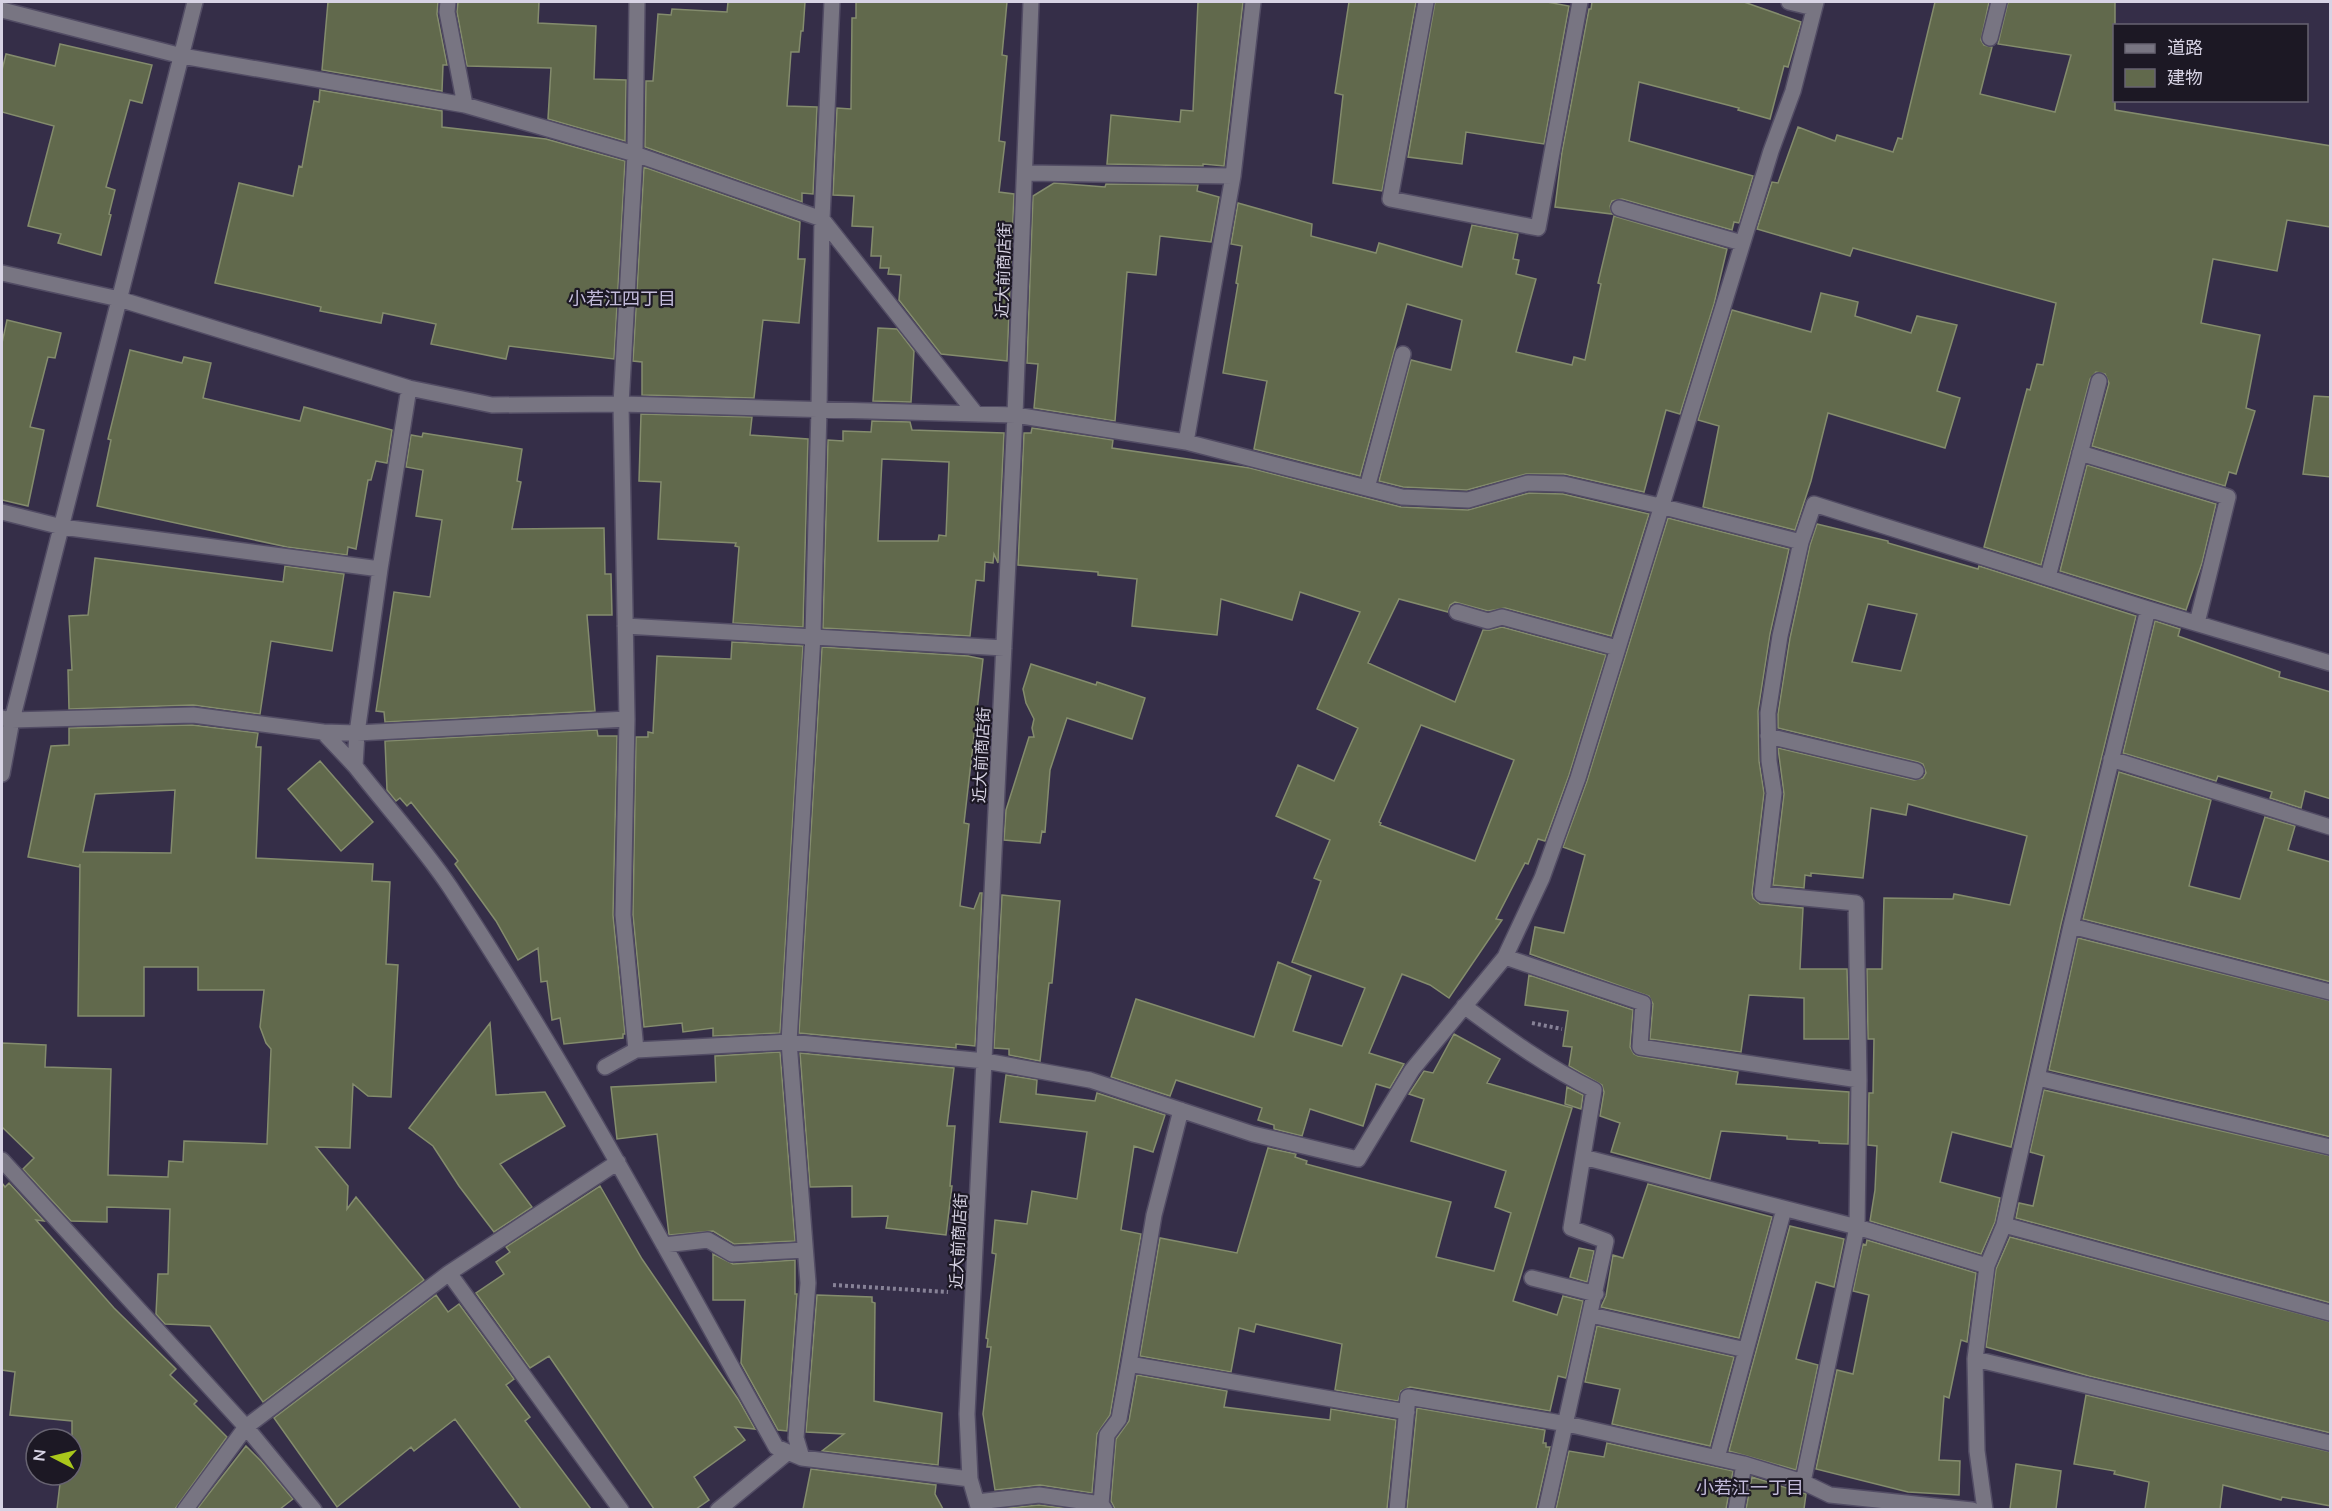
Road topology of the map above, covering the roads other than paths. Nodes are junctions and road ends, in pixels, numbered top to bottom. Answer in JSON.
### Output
{"nodes":[{"id":1,"x":195,"y":2,"type":"edge"},
{"id":2,"x":448,"y":2,"type":"edge"},
{"id":3,"x":637,"y":2,"type":"edge"},
{"id":4,"x":832,"y":2,"type":"edge"},
{"id":5,"x":1031,"y":2,"type":"edge"},
{"id":6,"x":1254,"y":2,"type":"edge"},
{"id":7,"x":1426,"y":2,"type":"edge"},
{"id":8,"x":1580,"y":2,"type":"edge"},
{"id":9,"x":1789,"y":2,"type":"edge"},
{"id":10,"x":1998,"y":2,"type":"edge"},
{"id":11,"x":1815,"y":5,"type":"edge"},
{"id":12,"x":2,"y":10,"type":"edge"},
{"id":13,"x":1990,"y":38,"type":"dead end"},
{"id":14,"x":182,"y":56,"type":"junction"},
{"id":15,"x":465,"y":105,"type":"junction"},
{"id":16,"x":635,"y":154,"type":"junction"},
{"id":17,"x":1025,"y":173,"type":"junction"},
{"id":18,"x":1233,"y":176,"type":"junction"},
{"id":19,"x":1619,"y":208,"type":"dead end"},
{"id":20,"x":822,"y":219,"type":"junction"},
{"id":21,"x":1742,"y":243,"type":"junction"},
{"id":22,"x":2,"y":273,"type":"edge"},
{"id":23,"x":119,"y":299,"type":"junction"},
{"id":24,"x":1403,"y":354,"type":"dead end"},
{"id":25,"x":2099,"y":381,"type":"dead end"},
{"id":26,"x":409,"y":388,"type":"junction"},
{"id":27,"x":621,"y":404,"type":"junction"},
{"id":28,"x":819,"y":409,"type":"junction"},
{"id":29,"x":976,"y":414,"type":"junction"},
{"id":30,"x":1015,"y":416,"type":"junction"},
{"id":31,"x":1186,"y":442,"type":"junction"},
{"id":32,"x":2080,"y":453,"type":"junction"},
{"id":33,"x":1367,"y":488,"type":"junction"},
{"id":34,"x":1660,"y":506,"type":"junction"},
{"id":35,"x":2,"y":512,"type":"edge"},
{"id":36,"x":63,"y":527,"type":"junction"},
{"id":37,"x":1801,"y":542,"type":"junction"},
{"id":38,"x":380,"y":569,"type":"junction"},
{"id":39,"x":2048,"y":577,"type":"junction"},
{"id":40,"x":2148,"y":609,"type":"junction"},
{"id":41,"x":1457,"y":612,"type":"dead end"},
{"id":42,"x":2197,"y":623,"type":"junction"},
{"id":43,"x":625,"y":626,"type":"junction"},
{"id":44,"x":813,"y":635,"type":"junction"},
{"id":45,"x":1004,"y":648,"type":"junction"},
{"id":46,"x":1617,"y":648,"type":"junction"},
{"id":47,"x":2331,"y":663,"type":"edge"},
{"id":48,"x":7,"y":719,"type":"edge"},
{"id":49,"x":627,"y":719,"type":"junction"},
{"id":50,"x":323,"y":732,"type":"junction"},
{"id":51,"x":357,"y":734,"type":"junction"},
{"id":52,"x":1768,"y":736,"type":"junction"},
{"id":53,"x":2111,"y":759,"type":"junction"},
{"id":54,"x":355,"y":766,"type":"junction"},
{"id":55,"x":1916,"y":771,"type":"dead end"},
{"id":56,"x":2,"y":774,"type":"edge"},
{"id":57,"x":2331,"y":827,"type":"edge"},
{"id":58,"x":2072,"y":926,"type":"junction"},
{"id":59,"x":1504,"y":957,"type":"junction"},
{"id":60,"x":2331,"y":992,"type":"edge"},
{"id":61,"x":1464,"y":1006,"type":"junction"},
{"id":62,"x":789,"y":1042,"type":"junction"},
{"id":63,"x":636,"y":1050,"type":"junction"},
{"id":64,"x":985,"y":1061,"type":"junction"},
{"id":65,"x":605,"y":1067,"type":"dead end"},
{"id":66,"x":2038,"y":1078,"type":"junction"},
{"id":67,"x":1859,"y":1080,"type":"junction"},
{"id":68,"x":1181,"y":1110,"type":"junction"},
{"id":69,"x":2331,"y":1147,"type":"edge"},
{"id":70,"x":1583,"y":1157,"type":"junction"},
{"id":71,"x":2,"y":1160,"type":"edge"},
{"id":72,"x":618,"y":1162,"type":"junction"},
{"id":73,"x":1784,"y":1209,"type":"junction"},
{"id":74,"x":2004,"y":1225,"type":"junction"},
{"id":75,"x":1857,"y":1227,"type":"junction"},
{"id":76,"x":664,"y":1245,"type":"junction"},
{"id":77,"x":806,"y":1250,"type":"junction"},
{"id":78,"x":1987,"y":1266,"type":"junction"},
{"id":79,"x":449,"y":1273,"type":"junction"},
{"id":80,"x":1532,"y":1278,"type":"dead end"},
{"id":81,"x":1596,"y":1294,"type":"junction"},
{"id":82,"x":2331,"y":1313,"type":"edge"},
{"id":83,"x":1591,"y":1315,"type":"junction"},
{"id":84,"x":1746,"y":1350,"type":"junction"},
{"id":85,"x":1975,"y":1359,"type":"junction"},
{"id":86,"x":1129,"y":1364,"type":"junction"},
{"id":87,"x":1407,"y":1412,"type":"junction"},
{"id":88,"x":1567,"y":1424,"type":"junction"},
{"id":89,"x":246,"y":1427,"type":"junction"},
{"id":90,"x":2331,"y":1443,"type":"edge"},
{"id":91,"x":787,"y":1453,"type":"junction"},
{"id":92,"x":802,"y":1458,"type":"junction"},
{"id":93,"x":1717,"y":1458,"type":"junction"},
{"id":94,"x":1744,"y":1464,"type":"junction"},
{"id":95,"x":970,"y":1479,"type":"junction"},
{"id":96,"x":1803,"y":1482,"type":"junction"},
{"id":97,"x":978,"y":1506,"type":"edge"},
{"id":98,"x":1103,"y":1507,"type":"edge"},
{"id":99,"x":185,"y":1509,"type":"edge"},
{"id":100,"x":314,"y":1509,"type":"edge"},
{"id":101,"x":621,"y":1509,"type":"edge"},
{"id":102,"x":718,"y":1509,"type":"edge"},
{"id":103,"x":1397,"y":1509,"type":"edge"},
{"id":104,"x":1546,"y":1509,"type":"edge"},
{"id":105,"x":1736,"y":1509,"type":"edge"},
{"id":106,"x":1972,"y":1509,"type":"edge"},
{"id":107,"x":1985,"y":1509,"type":"edge"}],
"edges":[{"from":1,"to":14,"type":"street"},
{"from":2,"to":15,"type":"street"},
{"from":3,"to":16,"type":"street"},
{"from":4,"to":20,"type":"street"},
{"from":5,"to":17,"type":"street","name":"近大前商店街"},
{"from":6,"to":18,"type":"street"},
{"from":7,"to":8,"type":"street"},
{"from":9,"to":11,"type":"street"},
{"from":10,"to":13,"type":"street"},
{"from":11,"to":21,"type":"street"},
{"from":12,"to":14,"type":"street"},
{"from":14,"to":15,"type":"street"},
{"from":14,"to":23,"type":"street"},
{"from":15,"to":16,"type":"street"},
{"from":16,"to":20,"type":"street"},
{"from":16,"to":27,"type":"street"},
{"from":17,"to":18,"type":"street"},
{"from":17,"to":30,"type":"street","name":"近大前商店街"},
{"from":18,"to":31,"type":"street"},
{"from":19,"to":21,"type":"street"},
{"from":20,"to":28,"type":"street"},
{"from":20,"to":29,"type":"street"},
{"from":21,"to":34,"type":"street"},
{"from":22,"to":23,"type":"street"},
{"from":23,"to":26,"type":"street"},
{"from":23,"to":36,"type":"street"},
{"from":24,"to":33,"type":"street"},
{"from":25,"to":32,"type":"street"},
{"from":26,"to":27,"type":"street"},
{"from":26,"to":38,"type":"street"},
{"from":27,"to":28,"type":"street"},
{"from":27,"to":43,"type":"street"},
{"from":28,"to":29,"type":"street"},
{"from":28,"to":44,"type":"street"},
{"from":29,"to":30,"type":"street"},
{"from":30,"to":31,"type":"street"},
{"from":30,"to":45,"type":"street","name":"近大前商店街"},
{"from":31,"to":33,"type":"street"},
{"from":32,"to":39,"type":"street"},
{"from":32,"to":42,"type":"street"},
{"from":33,"to":34,"type":"street"},
{"from":34,"to":37,"type":"street"},
{"from":34,"to":46,"type":"street"},
{"from":35,"to":36,"type":"street"},
{"from":36,"to":38,"type":"street"},
{"from":36,"to":48,"type":"street"},
{"from":37,"to":39,"type":"street"},
{"from":37,"to":52,"type":"street"},
{"from":38,"to":51,"type":"street"},
{"from":39,"to":40,"type":"street"},
{"from":40,"to":42,"type":"street"},
{"from":40,"to":53,"type":"street"},
{"from":41,"to":46,"type":"street"},
{"from":42,"to":47,"type":"street"},
{"from":43,"to":44,"type":"street"},
{"from":43,"to":49,"type":"street"},
{"from":44,"to":45,"type":"street"},
{"from":44,"to":62,"type":"street"},
{"from":45,"to":64,"type":"street","name":"近大前商店街"},
{"from":46,"to":59,"type":"street"},
{"from":48,"to":50,"type":"street"},
{"from":48,"to":56,"type":"street"},
{"from":49,"to":51,"type":"street"},
{"from":49,"to":63,"type":"street"},
{"from":50,"to":51,"type":"street"},
{"from":50,"to":54,"type":"street"},
{"from":51,"to":54,"type":"street"},
{"from":52,"to":55,"type":"street"},
{"from":52,"to":67,"type":"street"},
{"from":53,"to":57,"type":"street"},
{"from":53,"to":58,"type":"street"},
{"from":54,"to":72,"type":"street"},
{"from":58,"to":60,"type":"street"},
{"from":58,"to":66,"type":"street"},
{"from":59,"to":61,"type":"street"},
{"from":59,"to":67,"type":"street"},
{"from":61,"to":68,"type":"street"},
{"from":61,"to":70,"type":"street"},
{"from":62,"to":63,"type":"street"},
{"from":62,"to":64,"type":"street"},
{"from":62,"to":77,"type":"street"},
{"from":63,"to":65,"type":"street"},
{"from":64,"to":68,"type":"street"},
{"from":64,"to":95,"type":"street","name":"近大前商店街"},
{"from":66,"to":69,"type":"street"},
{"from":66,"to":74,"type":"street"},
{"from":67,"to":75,"type":"street"},
{"from":68,"to":86,"type":"street"},
{"from":70,"to":73,"type":"street"},
{"from":70,"to":81,"type":"street"},
{"from":71,"to":89,"type":"street"},
{"from":72,"to":76,"type":"street"},
{"from":72,"to":79,"type":"street"},
{"from":73,"to":75,"type":"street"},
{"from":73,"to":84,"type":"street"},
{"from":74,"to":78,"type":"street"},
{"from":74,"to":82,"type":"street"},
{"from":75,"to":78,"type":"street"},
{"from":75,"to":96,"type":"street"},
{"from":76,"to":77,"type":"street"},
{"from":76,"to":91,"type":"street"},
{"from":77,"to":92,"type":"street"},
{"from":78,"to":85,"type":"street"},
{"from":79,"to":89,"type":"street"},
{"from":79,"to":101,"type":"street"},
{"from":80,"to":81,"type":"street"},
{"from":81,"to":83,"type":"street"},
{"from":83,"to":84,"type":"street"},
{"from":83,"to":88,"type":"street"},
{"from":84,"to":93,"type":"street"},
{"from":85,"to":90,"type":"street"},
{"from":85,"to":107,"type":"street"},
{"from":86,"to":87,"type":"street"},
{"from":86,"to":98,"type":"street"},
{"from":87,"to":88,"type":"street"},
{"from":87,"to":103,"type":"street"},
{"from":88,"to":93,"type":"street"},
{"from":88,"to":104,"type":"street"},
{"from":89,"to":99,"type":"street"},
{"from":89,"to":100,"type":"street"},
{"from":91,"to":92,"type":"street"},
{"from":91,"to":102,"type":"street"},
{"from":92,"to":95,"type":"street"},
{"from":93,"to":94,"type":"street"},
{"from":94,"to":96,"type":"street"},
{"from":94,"to":105,"type":"street"},
{"from":95,"to":97,"type":"street","name":"近大前商店街"},
{"from":96,"to":106,"type":"street"},
{"from":97,"to":98,"type":"street"}]}
